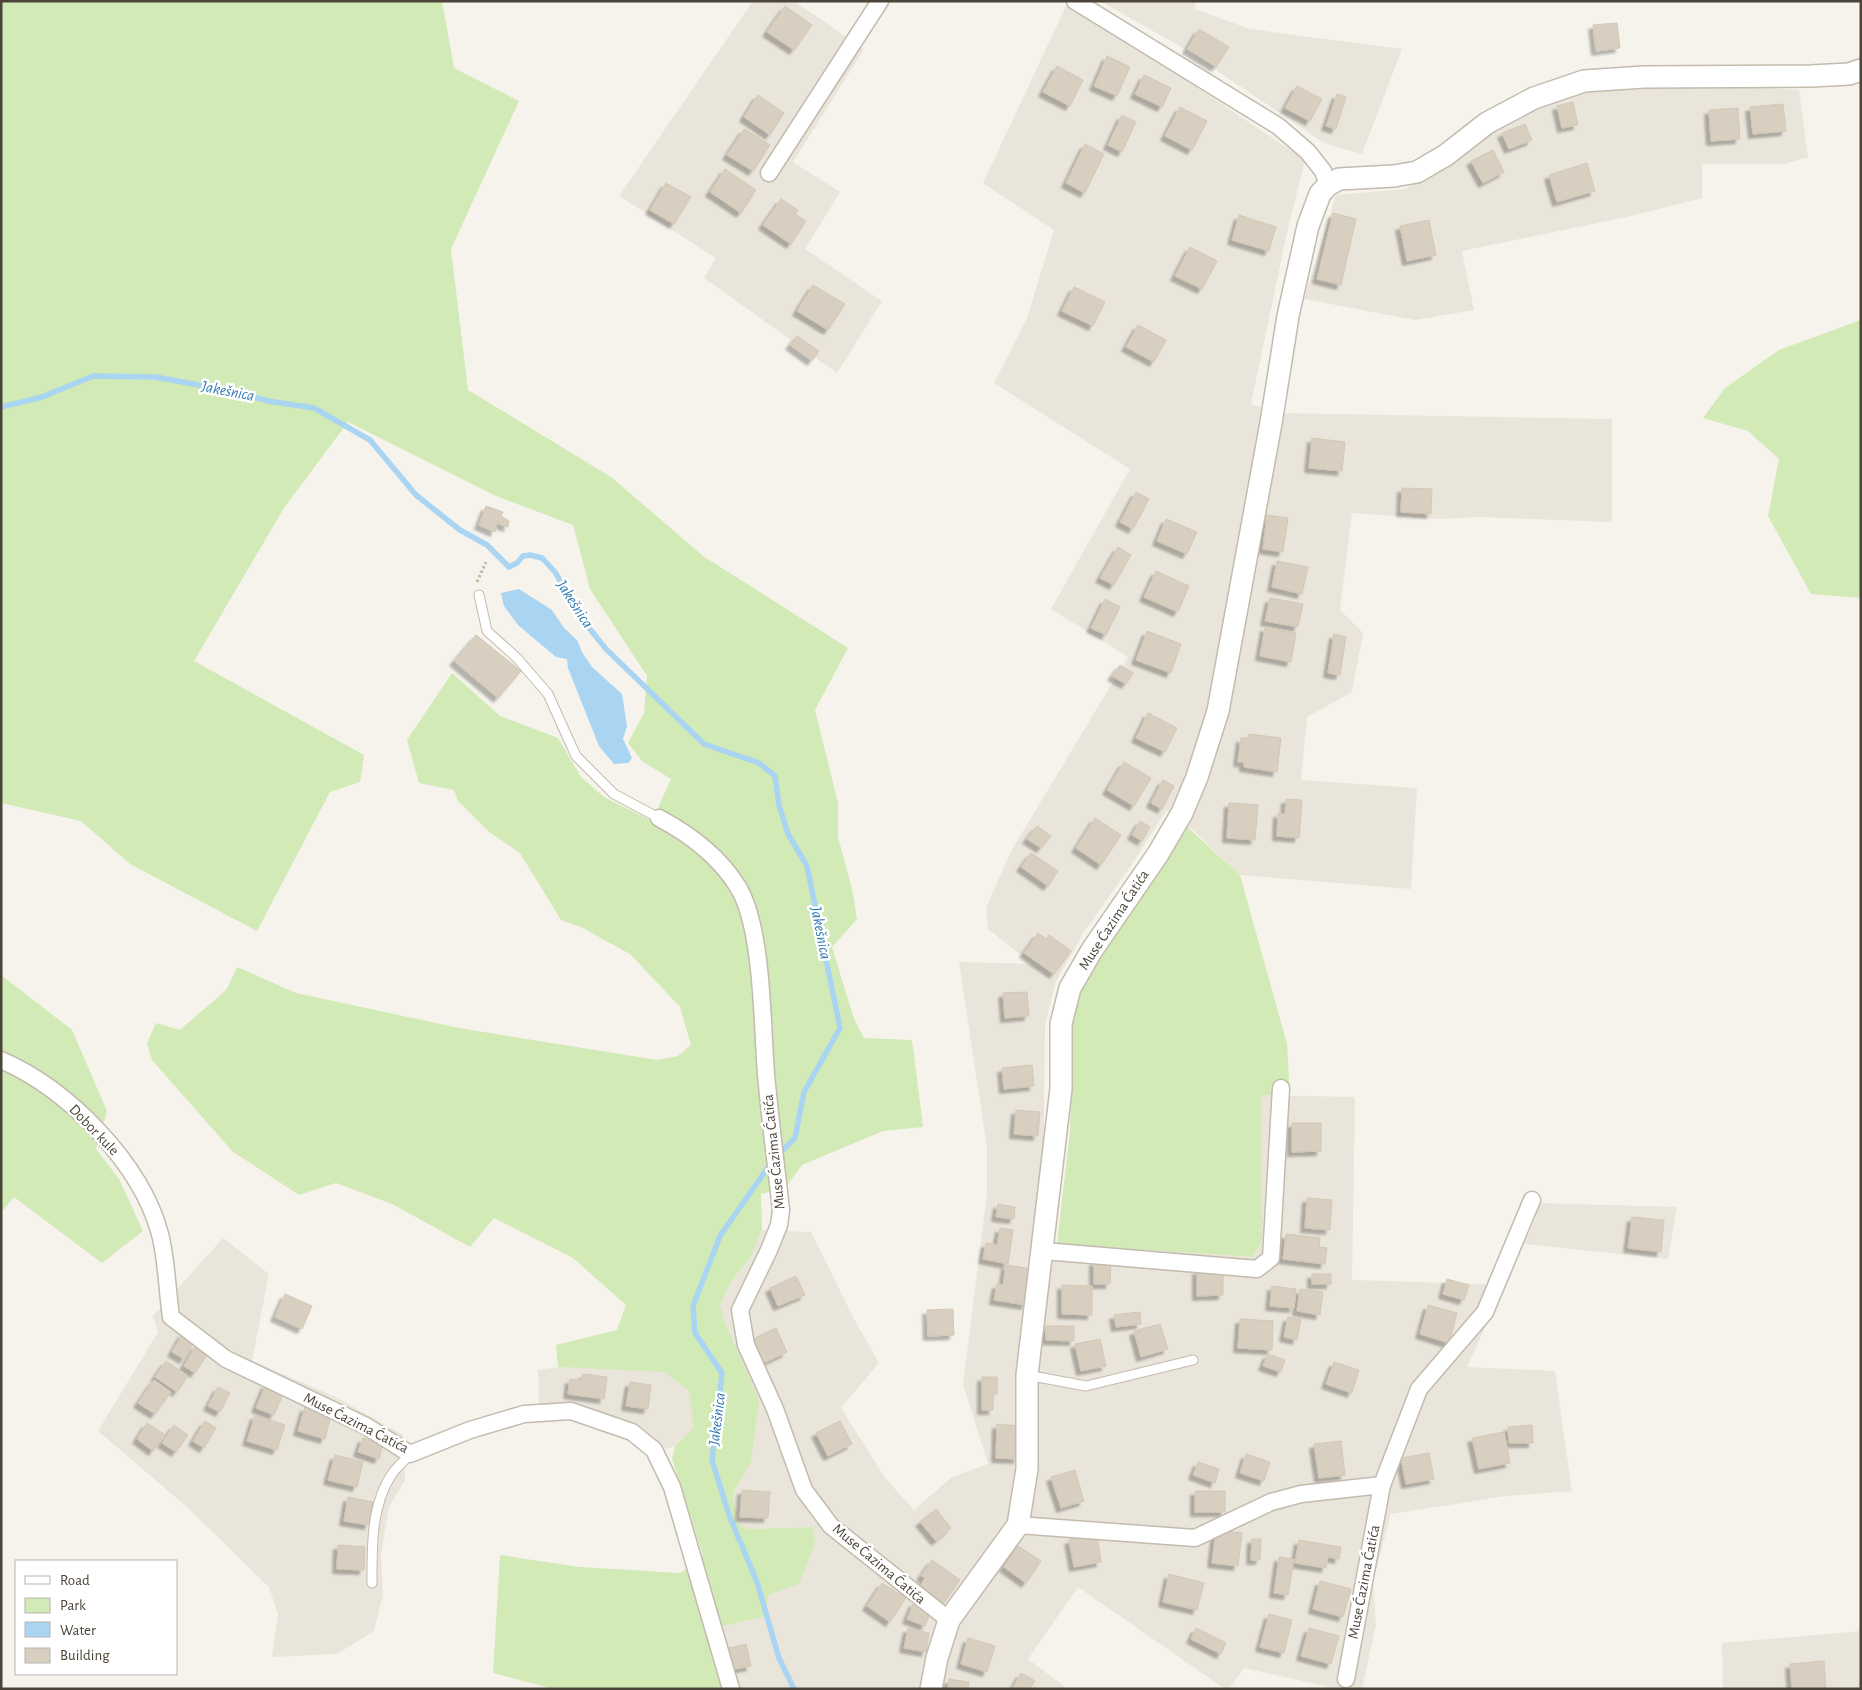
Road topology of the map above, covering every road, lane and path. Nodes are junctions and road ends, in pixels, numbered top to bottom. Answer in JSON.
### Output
{"nodes":[{"id":1,"x":880,"y":1,"type":"edge"},
{"id":2,"x":1076,"y":1,"type":"edge"},
{"id":3,"x":1861,"y":70,"type":"edge"},
{"id":4,"x":769,"y":174,"type":"dead end"},
{"id":5,"x":1328,"y":185,"type":"junction"},
{"id":6,"x":486,"y":562,"type":"dead end"},
{"id":7,"x":479,"y":595,"type":"joint"},
{"id":8,"x":659,"y":818,"type":"joint"},
{"id":9,"x":1,"y":1060,"type":"edge"},
{"id":10,"x":1281,"y":1088,"type":"dead end"},
{"id":11,"x":1532,"y":1200,"type":"dead end"},
{"id":12,"x":1044,"y":1251,"type":"junction"},
{"id":13,"x":171,"y":1317,"type":"joint"},
{"id":14,"x":1193,"y":1360,"type":"dead end"},
{"id":15,"x":1027,"y":1375,"type":"junction"},
{"id":16,"x":410,"y":1454,"type":"junction"},
{"id":17,"x":1382,"y":1485,"type":"junction"},
{"id":18,"x":1018,"y":1525,"type":"junction"},
{"id":19,"x":372,"y":1583,"type":"dead end"},
{"id":20,"x":948,"y":1620,"type":"junction"},
{"id":21,"x":1346,"y":1679,"type":"dead end"},
{"id":22,"x":731,"y":1689,"type":"edge"},
{"id":23,"x":931,"y":1689,"type":"edge"}],
"edges":[{"from":1,"to":4,"type":"street"},
{"from":2,"to":5,"type":"street"},
{"from":3,"to":5,"type":"street"},
{"from":5,"to":12,"type":"street","name":"Muse Ćazima Ćatića"},
{"from":6,"to":7,"type":"path"},
{"from":7,"to":8,"type":"lane"},
{"from":8,"to":20,"type":"street","name":"Muse Ćazima Ćatića"},
{"from":9,"to":13,"type":"street","name":"Dobor kule"},
{"from":10,"to":12,"type":"street"},
{"from":11,"to":17,"type":"street","name":"Muse Ćazima Ćatića"},
{"from":12,"to":15,"type":"street","name":"Muse Ćazima Ćatića"},
{"from":13,"to":16,"type":"street","name":"Muse Ćazima Ćatića"},
{"from":14,"to":15,"type":"lane"},
{"from":15,"to":18,"type":"street","name":"Muse Ćazima Ćatića"},
{"from":16,"to":19,"type":"lane"},
{"from":16,"to":22,"type":"street","name":"Muse Ćazima Ćatića"},
{"from":17,"to":18,"type":"street"},
{"from":17,"to":21,"type":"street","name":"Muse Ćazima Ćatića"},
{"from":18,"to":20,"type":"street","name":"Muse Ćazima Ćatića"},
{"from":20,"to":23,"type":"street","name":"Muse Ćazima Ćatića"}]}
